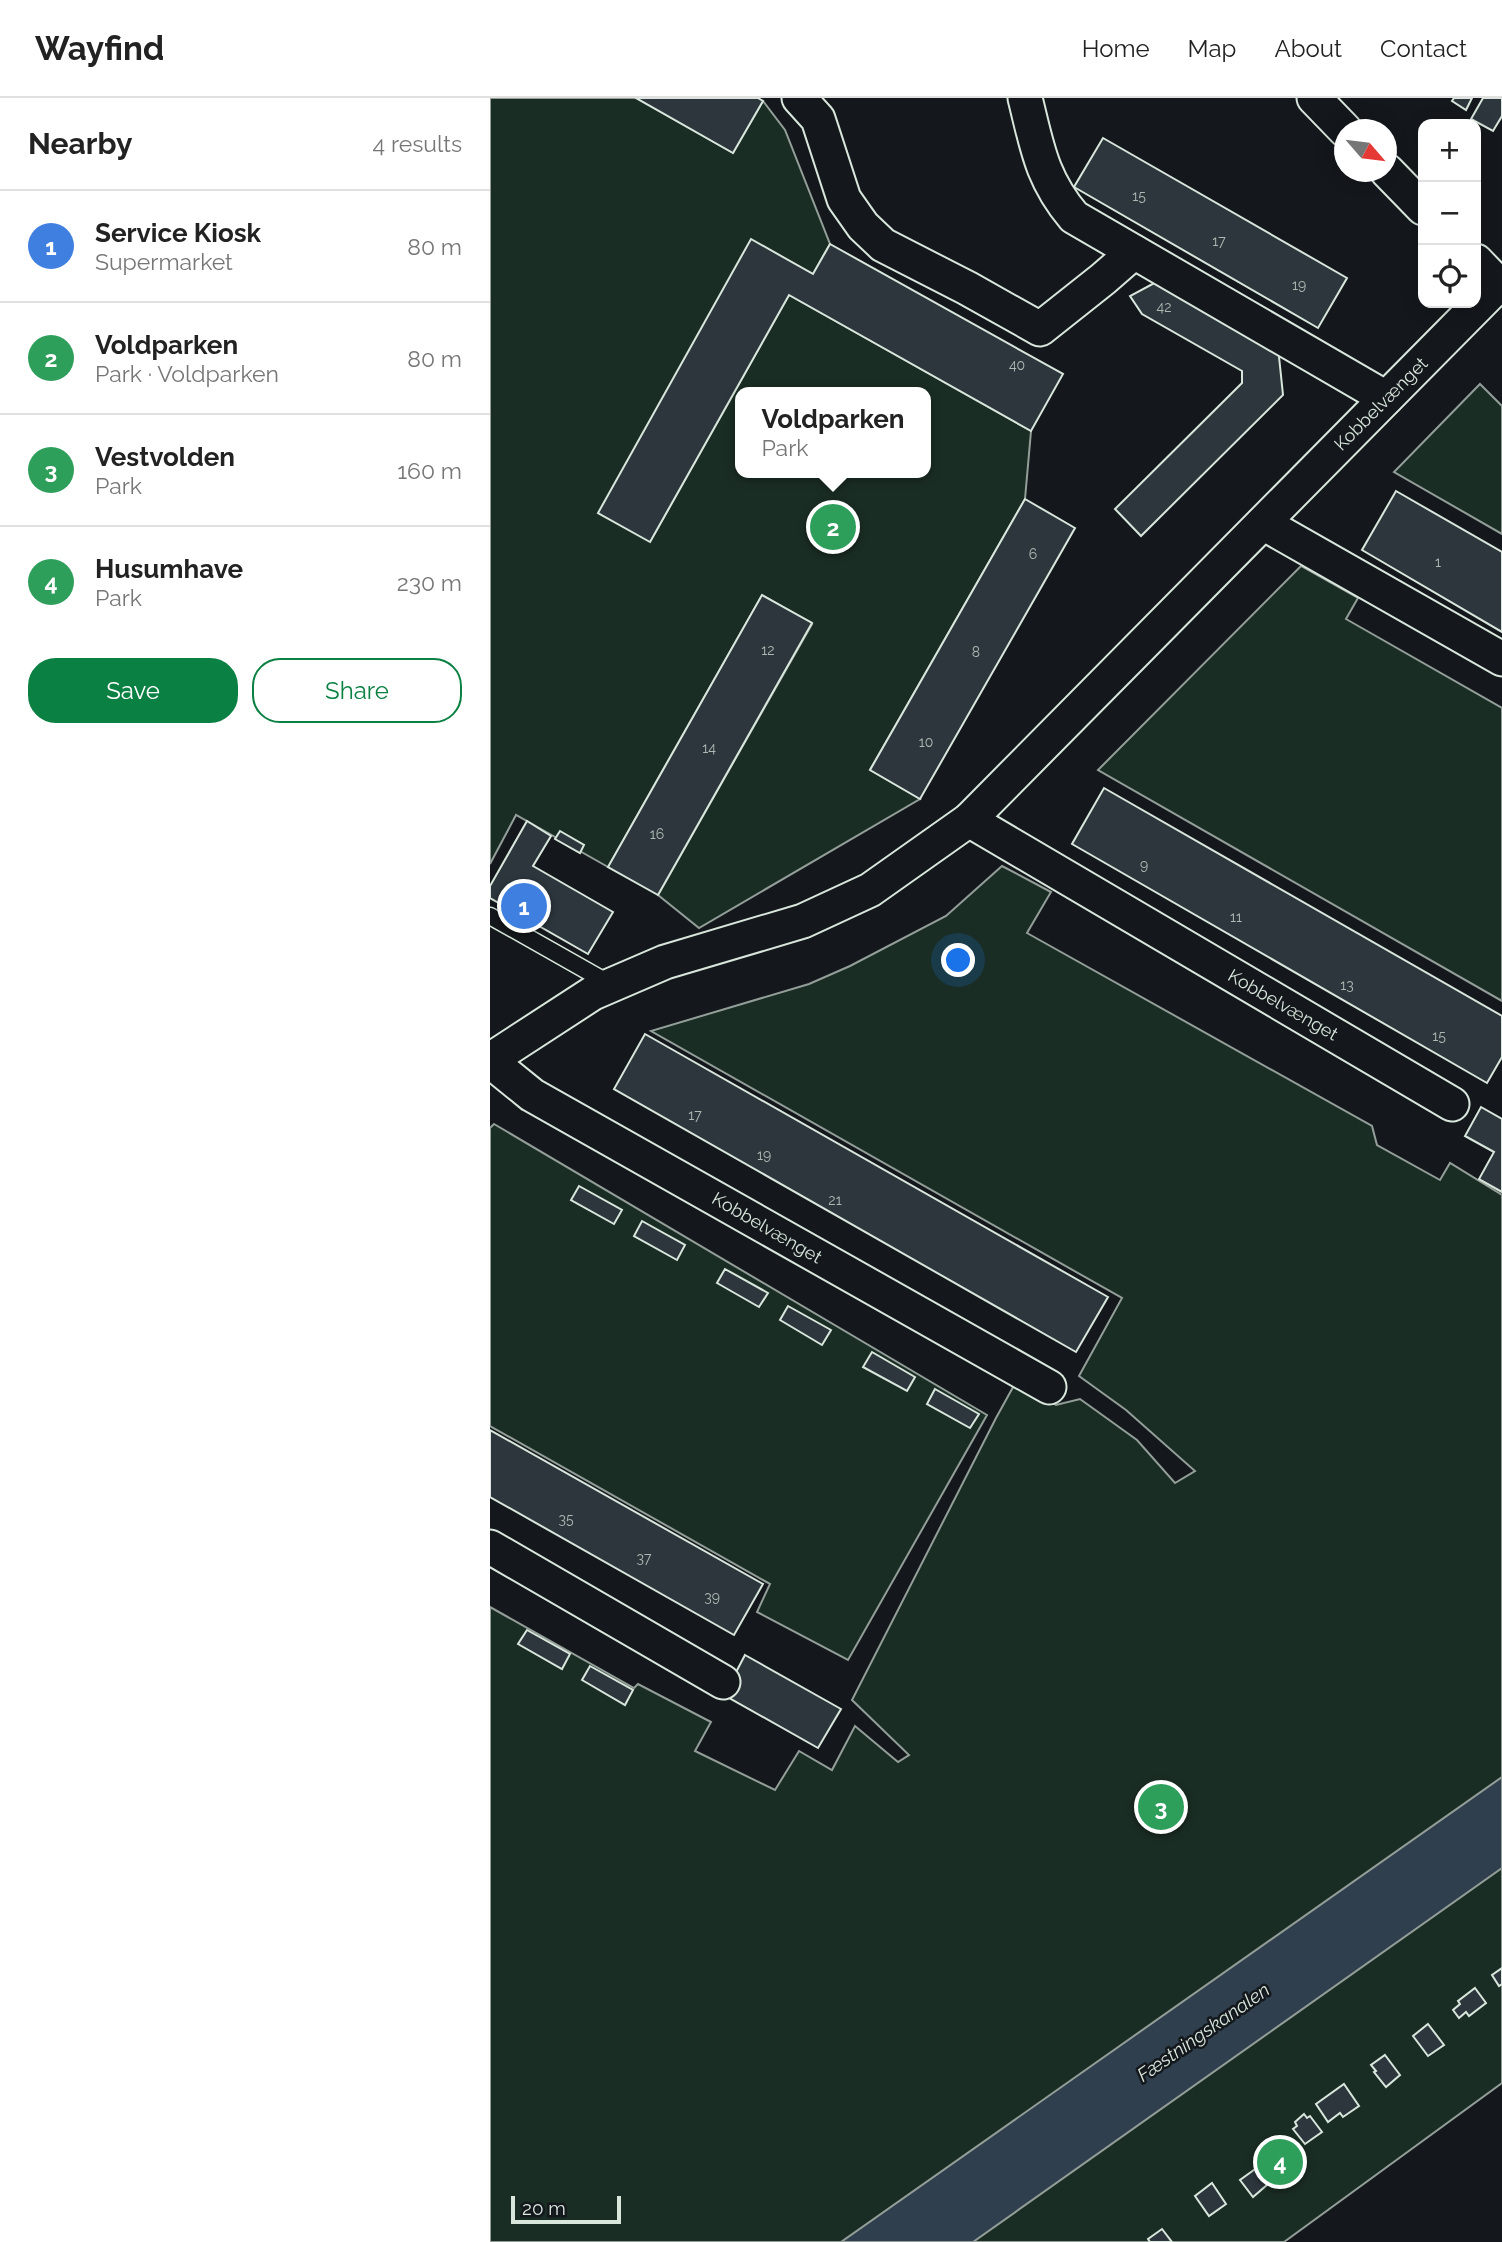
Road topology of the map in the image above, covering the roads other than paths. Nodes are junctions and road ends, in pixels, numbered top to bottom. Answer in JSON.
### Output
{"nodes":[{"id":1,"x":799,"y":98,"type":"edge"},
{"id":2,"x":1025,"y":98,"type":"edge"},
{"id":3,"x":1314,"y":98,"type":"edge"},
{"id":4,"x":1334,"y":119,"type":"edge"},
{"id":5,"x":1397,"y":181,"type":"edge"},
{"id":6,"x":1418,"y":203,"type":"edge"},
{"id":7,"x":1134,"y":252,"type":"junction"},
{"id":8,"x":1492,"y":278,"type":"edge"},
{"id":9,"x":1386,"y":398,"type":"junction"},
{"id":10,"x":1262,"y":523,"type":"junction"},
{"id":11,"x":1502,"y":659,"type":"edge"},
{"id":12,"x":969,"y":820,"type":"junction"},
{"id":13,"x":490,"y":916,"type":"edge"},
{"id":14,"x":612,"y":985,"type":"junction"},
{"id":15,"x":490,"y":1060,"type":"edge"},
{"id":16,"x":1452,"y":1104,"type":"dead end"},
{"id":17,"x":1049,"y":1387,"type":"dead end"},
{"id":18,"x":490,"y":1547,"type":"edge"},
{"id":19,"x":723,"y":1682,"type":"dead end"}],
"edges":[{"from":1,"to":7,"type":"street"},
{"from":2,"to":7,"type":"street"},
{"from":3,"to":4,"type":"street"},
{"from":5,"to":6,"type":"street"},
{"from":7,"to":9,"type":"street"},
{"from":8,"to":9,"type":"street","name":"Kobbelvænget"},
{"from":9,"to":10,"type":"street","name":"Kobbelvænget"},
{"from":10,"to":11,"type":"street"},
{"from":10,"to":12,"type":"street","name":"Kobbelvænget"},
{"from":12,"to":14,"type":"street","name":"Kobbelvænget"},
{"from":12,"to":16,"type":"street","name":"Kobbelvænget"},
{"from":13,"to":14,"type":"lane"},
{"from":14,"to":15,"type":"street","name":"Kobbelvænget"},
{"from":15,"to":17,"type":"street","name":"Kobbelvænget"},
{"from":18,"to":19,"type":"street"}]}
